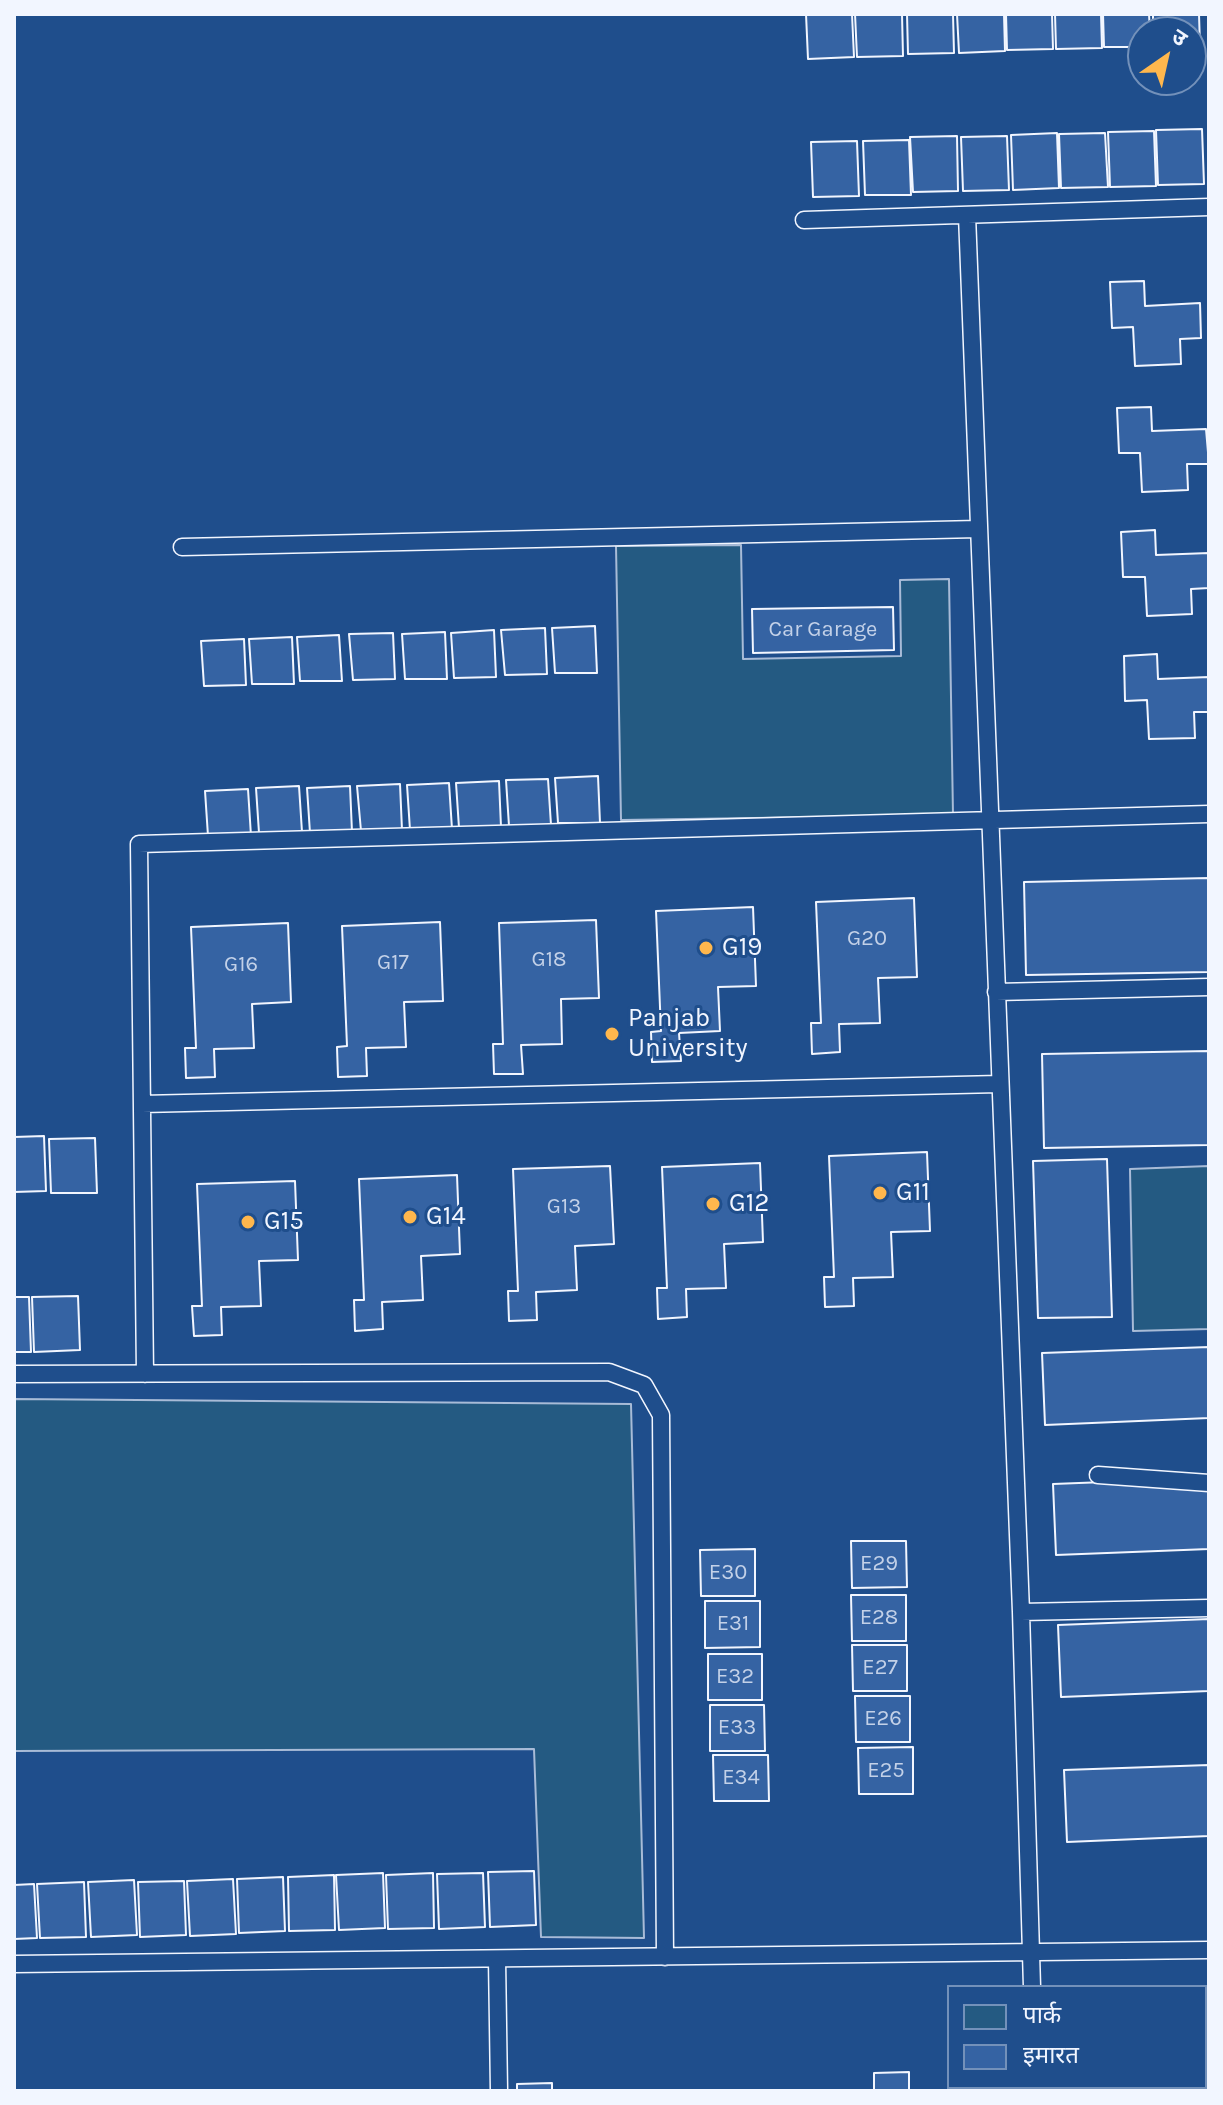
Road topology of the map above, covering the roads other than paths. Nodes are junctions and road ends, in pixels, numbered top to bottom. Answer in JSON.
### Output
{"nodes":[{"id":1,"x":1209,"y":207,"type":"edge"},
{"id":2,"x":967,"y":215,"type":"junction"},
{"id":3,"x":804,"y":220,"type":"dead end"},
{"id":4,"x":978,"y":529,"type":"junction"},
{"id":5,"x":182,"y":547,"type":"dead end"},
{"id":6,"x":1209,"y":814,"type":"edge"},
{"id":7,"x":989,"y":821,"type":"junction"},
{"id":8,"x":1209,"y":987,"type":"edge"},
{"id":9,"x":996,"y":992,"type":"junction"},
{"id":10,"x":999,"y":1084,"type":"junction"},
{"id":11,"x":142,"y":1104,"type":"junction"},
{"id":12,"x":14,"y":1374,"type":"edge"},
{"id":13,"x":145,"y":1374,"type":"junction"},
{"id":14,"x":1098,"y":1475,"type":"dead end"},
{"id":15,"x":1209,"y":1483,"type":"edge"},
{"id":16,"x":1209,"y":1608,"type":"edge"},
{"id":17,"x":1021,"y":1612,"type":"junction"},
{"id":18,"x":1209,"y":1950,"type":"edge"},
{"id":19,"x":1031,"y":1952,"type":"junction"},
{"id":20,"x":665,"y":1957,"type":"junction"},
{"id":21,"x":497,"y":1959,"type":"junction"},
{"id":22,"x":14,"y":1964,"type":"edge"},
{"id":23,"x":1032,"y":1985,"type":"edge"},
{"id":24,"x":499,"y":2091,"type":"edge"}],
"edges":[{"from":1,"to":2,"type":"lane"},
{"from":2,"to":3,"type":"lane"},
{"from":2,"to":4,"type":"lane"},
{"from":4,"to":5,"type":"lane"},
{"from":4,"to":7,"type":"lane"},
{"from":6,"to":7,"type":"lane"},
{"from":7,"to":9,"type":"lane"},
{"from":7,"to":11,"type":"lane"},
{"from":8,"to":9,"type":"lane"},
{"from":9,"to":10,"type":"lane"},
{"from":10,"to":11,"type":"lane"},
{"from":10,"to":17,"type":"lane"},
{"from":11,"to":13,"type":"lane"},
{"from":12,"to":13,"type":"lane"},
{"from":13,"to":20,"type":"lane"},
{"from":14,"to":15,"type":"lane"},
{"from":16,"to":17,"type":"lane"},
{"from":17,"to":19,"type":"lane"},
{"from":18,"to":19,"type":"lane"},
{"from":19,"to":20,"type":"lane"},
{"from":19,"to":23,"type":"lane"},
{"from":20,"to":21,"type":"lane"},
{"from":21,"to":22,"type":"lane"},
{"from":21,"to":24,"type":"lane"}]}
